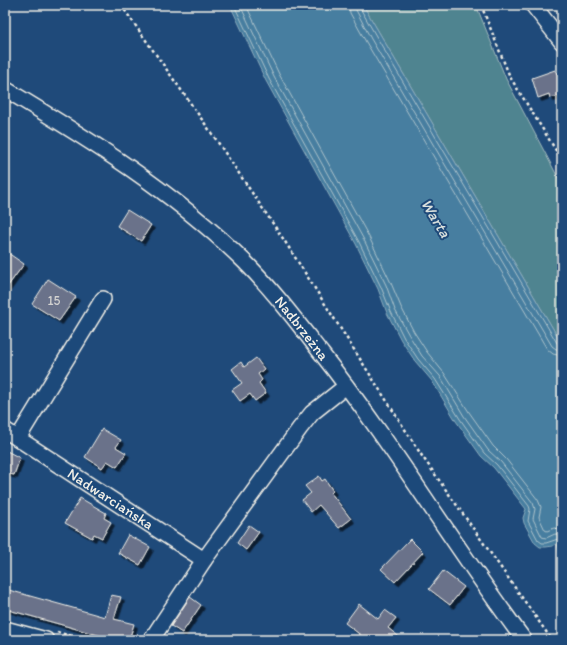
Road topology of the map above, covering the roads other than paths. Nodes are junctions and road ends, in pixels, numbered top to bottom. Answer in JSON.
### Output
{"nodes":[{"id":1,"x":533,"y":5,"type":"edge"},
{"id":2,"x":562,"y":42,"type":"edge"},
{"id":3,"x":5,"y":90,"type":"edge"},
{"id":4,"x":103,"y":299,"type":"dead end"},
{"id":5,"x":346,"y":386,"type":"junction"},
{"id":6,"x":11,"y":434,"type":"edge"},
{"id":7,"x":204,"y":560,"type":"junction"},
{"id":8,"x":5,"y":629,"type":"edge"},
{"id":9,"x":46,"y":640,"type":"edge"},
{"id":10,"x":151,"y":640,"type":"edge"},
{"id":11,"x":524,"y":640,"type":"edge"}],
"edges":[{"from":1,"to":2,"type":"street"},
{"from":3,"to":5,"type":"street","name":"Nadbrzeżna"},
{"from":4,"to":6,"type":"street","name":"Nadwarciańska"},
{"from":5,"to":7,"type":"street"},
{"from":5,"to":11,"type":"street","name":"Nadbrzeżna"},
{"from":6,"to":7,"type":"street","name":"Nadwarciańska"},
{"from":7,"to":10,"type":"street"},
{"from":8,"to":9,"type":"street"}]}
